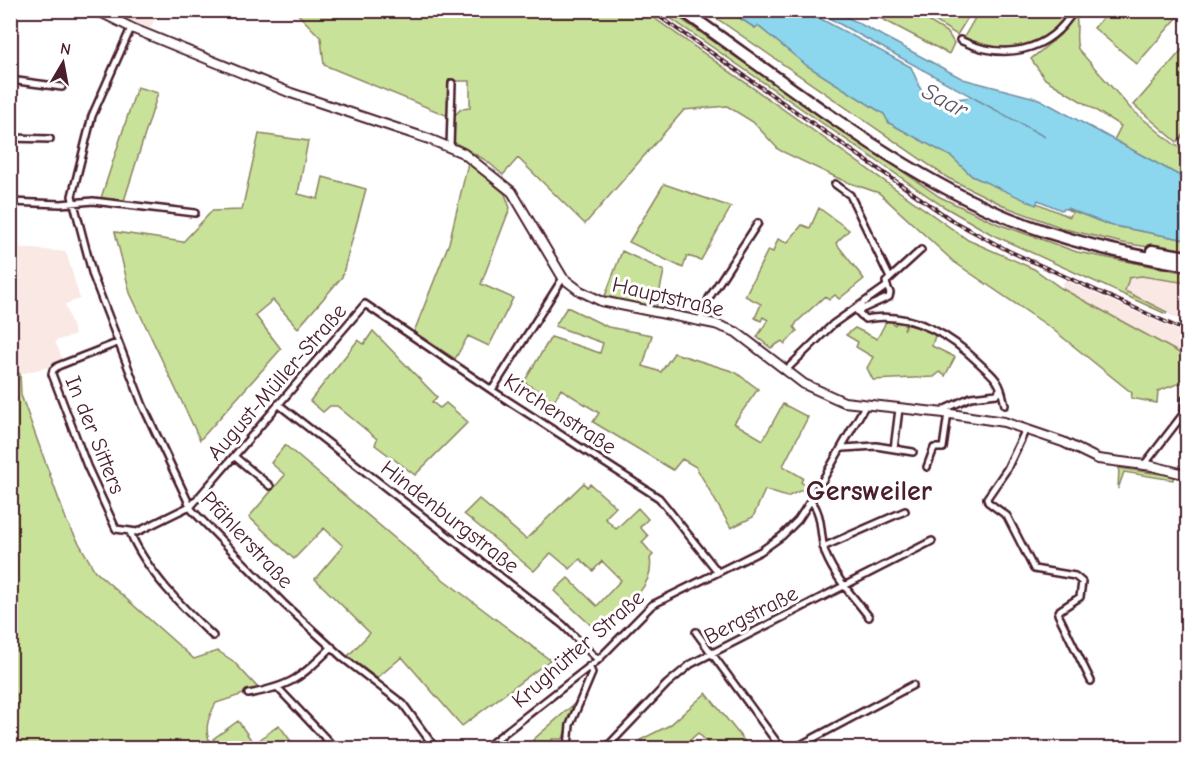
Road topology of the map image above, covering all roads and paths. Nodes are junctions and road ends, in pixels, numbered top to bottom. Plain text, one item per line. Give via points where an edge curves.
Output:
1 (96, 10) edge
2 (682, 10) edge
3 (694, 10) edge
4 (1074, 10) edge
5 (131, 28) junction
6 (960, 40) dead end
7 (10, 80) edge
8 (452, 83) dead end
9 (62, 87) dead end
10 (10, 138) edge
11 (50, 139) dead end
12 (450, 147) junction
13 (836, 184) dead end
14 (10, 201) edge
15 (72, 202) junction
16 (195, 213) dead end
17 (758, 223) dead end
18 (921, 250) dead end
19 (1188, 257) edge
20 (1188, 265) edge
21 (563, 278) junction
22 (890, 278) junction
23 (886, 286) junction
24 (365, 304) joint
25 (856, 311) junction
26 (700, 321) junction
27 (117, 343) junction
28 (786, 370) junction
29 (1000, 389) junction
30 (492, 390) junction
31 (1185, 399) dead end
32 (278, 404) junction
33 (1005, 405) dead end
34 (865, 406) junction
35 (899, 409) junction
36 (946, 413) junction
37 (1026, 429) junction
38 (843, 448) junction
39 (894, 449) junction
40 (914, 452) dead end
41 (235, 457) junction
42 (1144, 465) junction
43 (927, 467) dead end
44 (1188, 475) edge
45 (270, 486) dead end
46 (811, 501) junction
47 (190, 507) junction
48 (905, 512) dead end
49 (130, 532) junction
50 (932, 541) dead end
51 (824, 547) junction
52 (718, 572) junction
53 (843, 586) junction
54 (869, 616) dead end
55 (696, 632) dead end
56 (213, 636) dead end
57 (332, 647) junction
58 (710, 653) junction
59 (597, 660) junction
60 (589, 666) junction
61 (1091, 681) dead end
62 (913, 686) dead end
63 (278, 688) junction
64 (248, 694) dead end
65 (324, 748) edge
66 (435, 748) edge
67 (485, 748) edge
68 (567, 748) edge
69 (606, 748) edge
70 (781, 748) edge
71 (795, 748) edge

1 - 5 main road, Hauptstraße
2 - 20 highway via 901,162 968,200 1062,237
3 - 19 highway via 905,156 971,193 1081,235
4 - 6 street via 1057,33 1041,44 990,50
5 - 12 main road, Hauptstraße via 291,93
5 - 15 street via 92,116
7 - 9 street
8 - 12 street
10 - 11 street
12 - 21 main road, Hauptstraße via 483,167 512,192
13 - 22 street via 850,195
14 - 15 street
15 - 16 street
15 - 27 street, Pfählerstraße
17 - 26 street via 709,298
18 - 22 street
21 - 26 main road, Hauptstraße via 601,301
21 - 30 street
22 - 23 street
23 - 25 street
23 - 25 street via 889,297
24 - 30 street, Kirchenstraße
24 - 32 street, August-Müller-Straße
25 - 28 street via 833,324
25 - 29 street via 865,319 887,316 935,329 997,380
26 - 28 main road, Hauptstraße via 736,332
27 - 47 street, Pfählerstraße
27 - 49 street, In der Sitters via 58,366 52,374 114,525
28 - 34 main road, Hauptstraße via 825,395
29 - 33 street
29 - 36 street via 997,394 967,399 945,409
30 - 52 street, Kirchenstraße via 659,498
31 - 42 street via 1184,413
32 - 41 street, August-Müller-Straße
32 - 59 street, Hindenburgstraße via 563,625
34 - 35 main road, Hauptstraße
34 - 38 street, Krughütter Straße
35 - 36 main road, Hauptstraße
35 - 39 street
36 - 37 main road, Hauptstraße
36 - 43 street via 943,448 934,448
37 - 42 main road, Hauptstraße via 1098,459
37 - 61 street via 1007,469 987,498 1007,516 1034,568 1075,576 1082,582 1080,597 1058,614
38 - 39 street
38 - 46 street, Krughütter Straße
39 - 40 street
41 - 45 street
41 - 47 street, August-Müller-Straße
42 - 44 main road, Hauptstraße
46 - 51 street via 817,509
46 - 52 street, Krughütter Straße via 782,536
47 - 49 street via 146,529
47 - 57 street, Pfählerstraße via 284,604
48 - 51 street
49 - 56 street, In der Sitters via 159,577
50 - 53 street, Bergstraße
51 - 53 street
52 - 59 street, Krughütter Straße via 652,605
53 - 54 street
53 - 58 street, Bergstraße
55 - 58 street
57 - 63 street via 302,676
57 - 66 street, Pfählerstraße via 403,704
58 - 69 street, Bergstraße via 680,671
58 - 70 street
59 - 60 street, Krughütter Straße
60 - 67 street, Krughütter Straße
60 - 68 street via 592,673 570,725
62 - 71 street
63 - 64 street
63 - 65 street via 330,743

